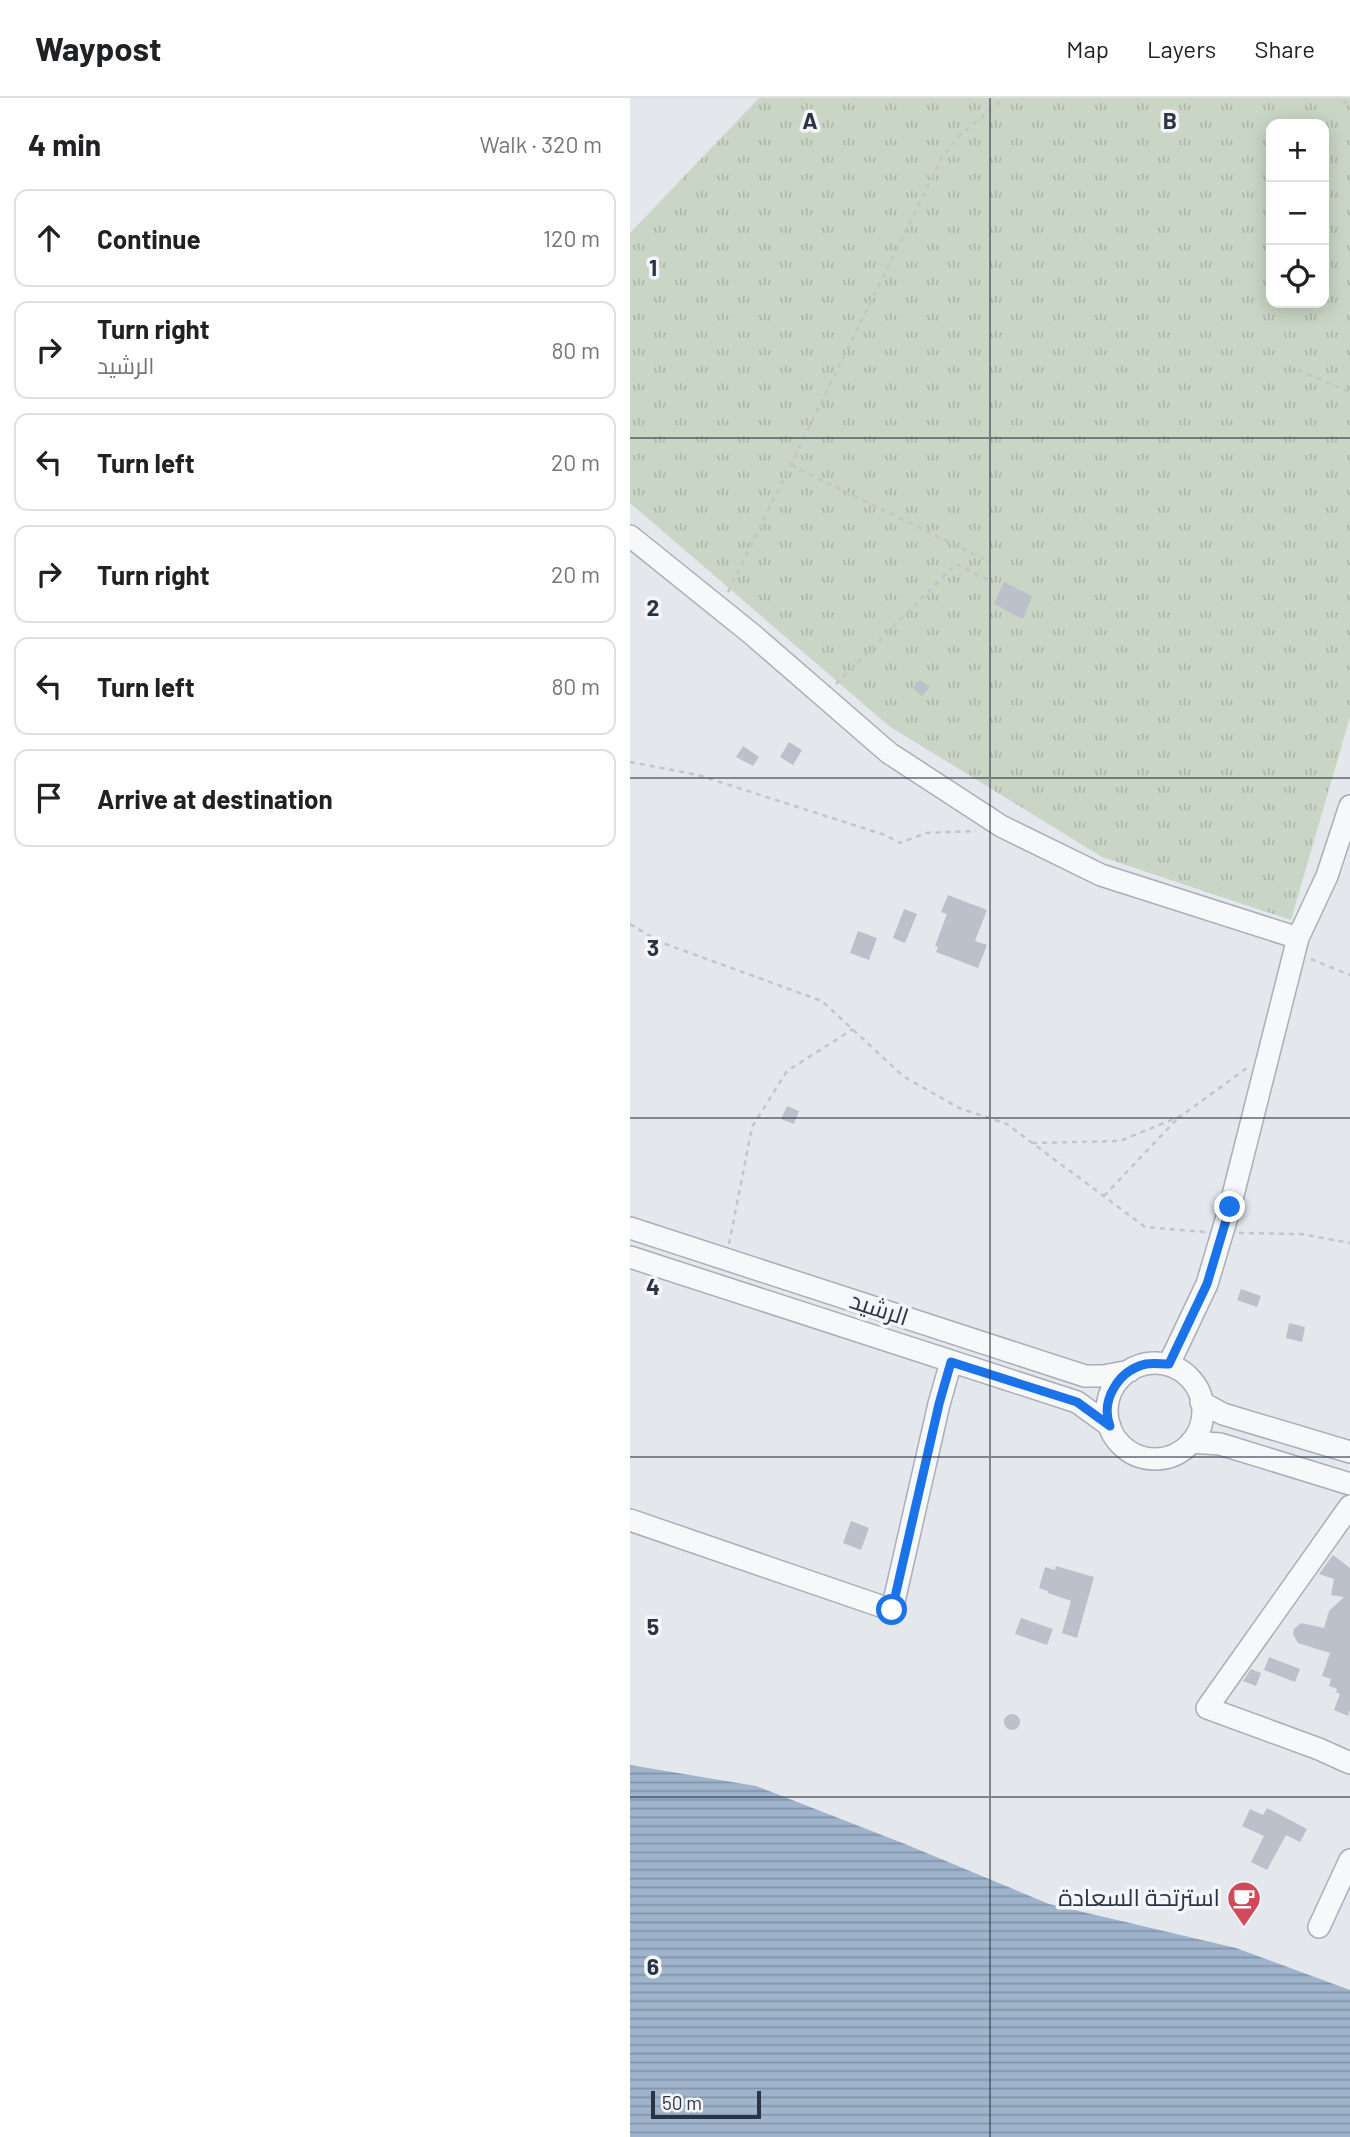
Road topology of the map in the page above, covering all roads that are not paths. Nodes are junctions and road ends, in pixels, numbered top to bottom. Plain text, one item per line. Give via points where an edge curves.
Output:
1 (630, 536) edge
2 (1350, 806) edge
3 (1297, 945) junction
4 (630, 1228) edge
5 (630, 1257) edge
6 (951, 1362) junction
7 (1169, 1364) junction
8 (1130, 1371) junction
9 (1201, 1402) junction
10 (1110, 1426) junction
11 (1191, 1442) junction
12 (1350, 1452) edge
13 (1350, 1484) edge
14 (1350, 1506) edge
15 (630, 1520) edge
16 (1350, 1763) edge
17 (1350, 1860) edge
18 (1319, 1927) dead end

1 - 3 street via 889,754 1001,827 1101,876
2 - 3 street
3 - 7 street via 1207,1284
4 - 8 street, الرشيد via 1085,1376
5 - 6 street, الرشيد
6 - 10 street, الرشيد via 1077,1402
6 - 15 street via 892,1610
7 - 8 street via 1147,1364
7 - 9 street via 1190,1378
8 - 10 street via 1112,1391 1107,1405
9 - 11 street via 1201,1424
9 - 12 street via 1223,1414
10 - 11 street via 1122,1447 1136,1456 1168,1458
11 - 13 street via 1220,1444
14 - 16 street via 1207,1708
17 - 18 street

